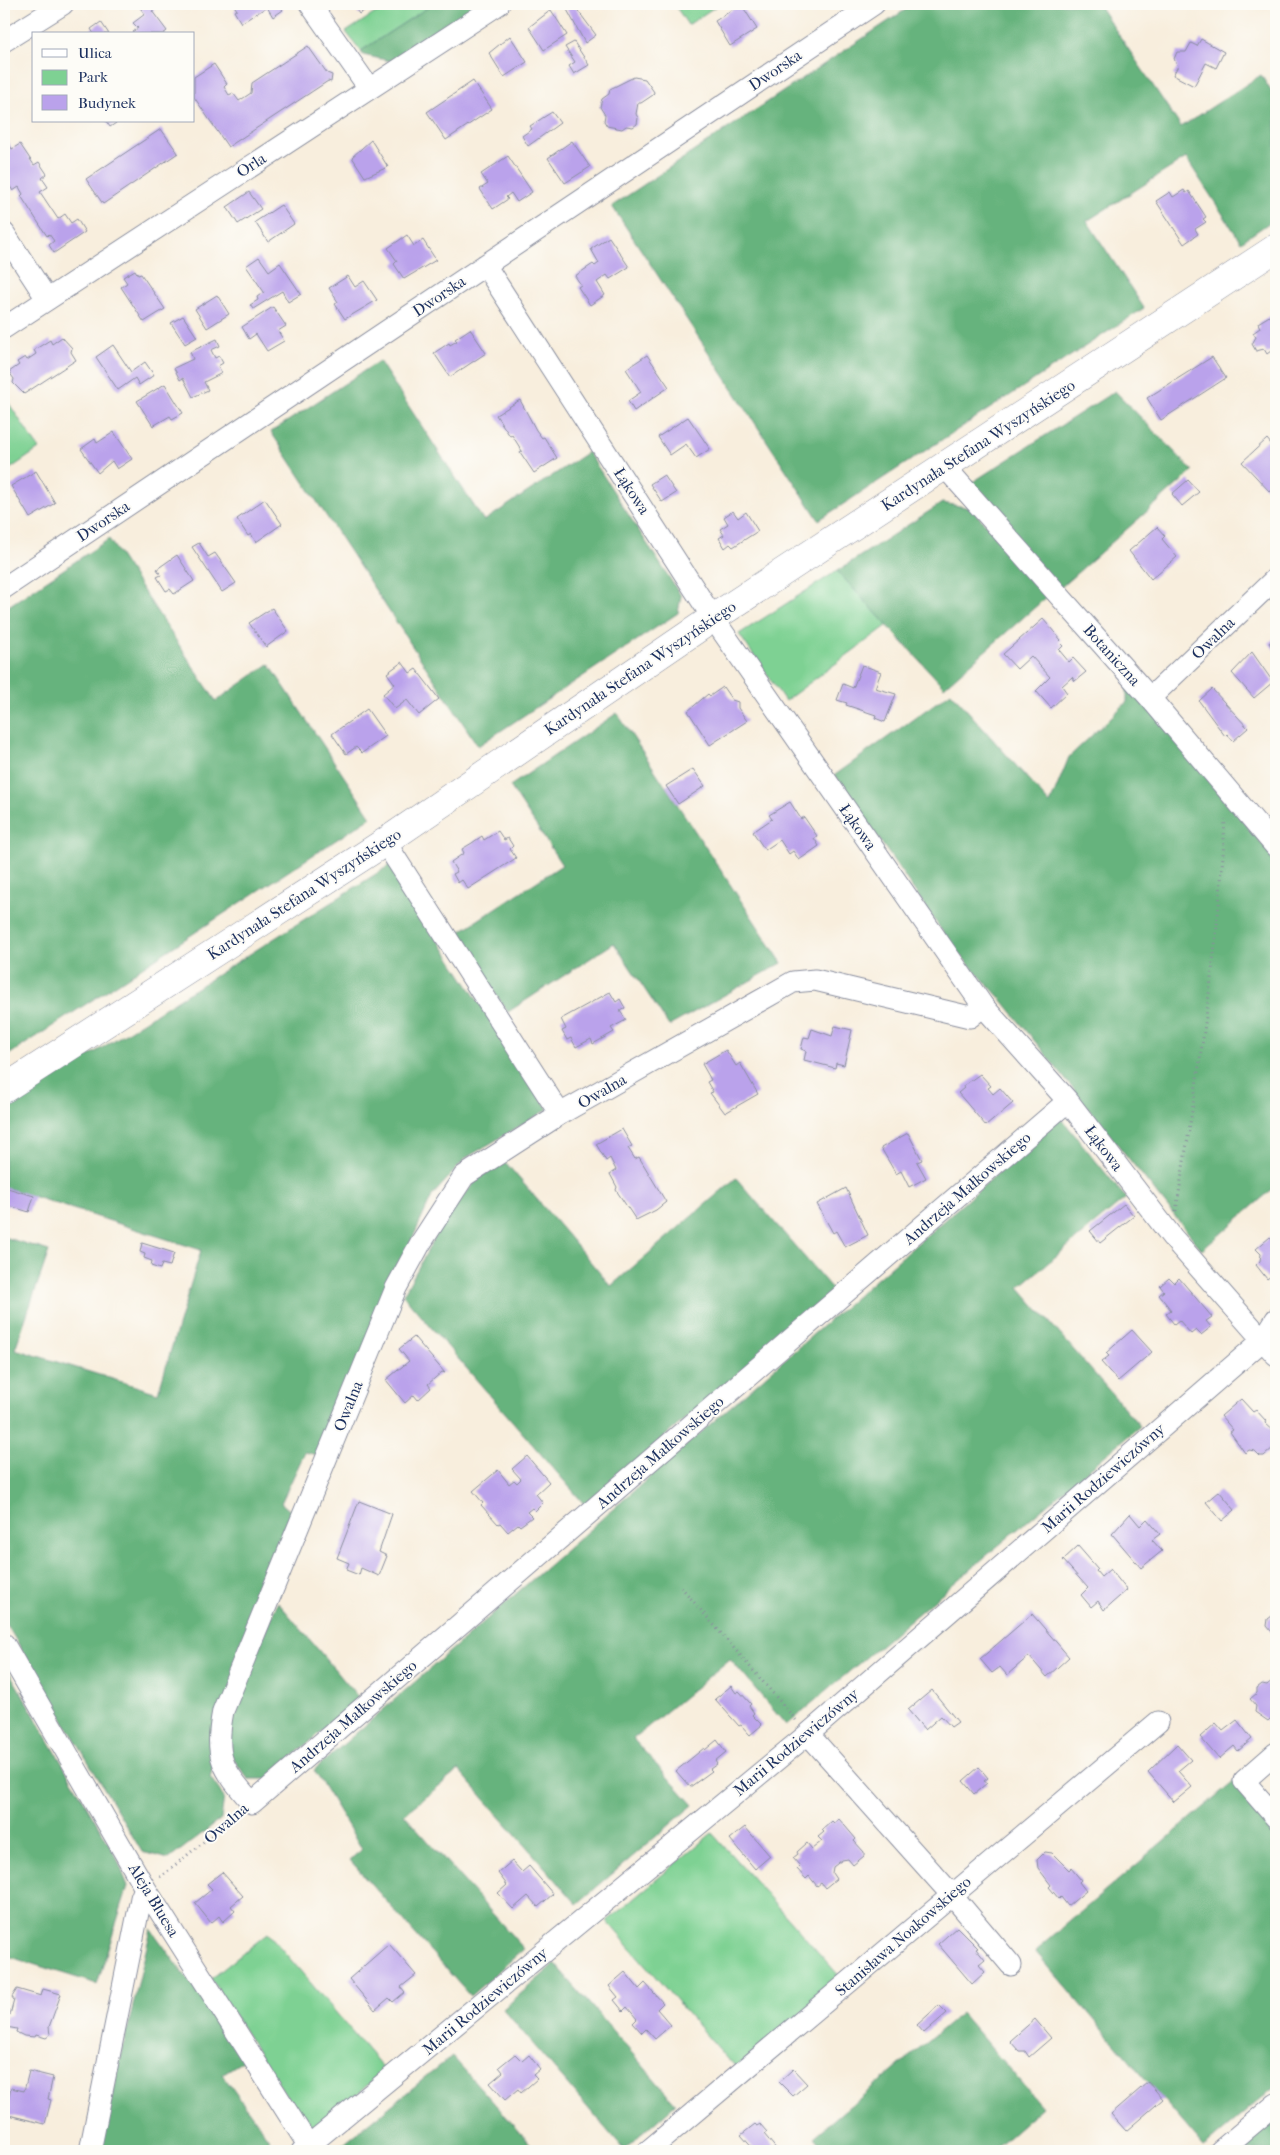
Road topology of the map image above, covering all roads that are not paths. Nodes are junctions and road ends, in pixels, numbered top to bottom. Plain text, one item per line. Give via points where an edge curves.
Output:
1 (63, 4) edge
2 (310, 4) edge
3 (499, 4) edge
4 (874, 4) edge
5 (4, 41) edge
6 (368, 88) junction
7 (4, 233) edge
8 (1276, 248) edge
9 (485, 266) junction
10 (47, 299) junction
11 (4, 328) edge
12 (945, 467) junction
13 (1276, 578) edge
14 (4, 588) edge
15 (713, 618) junction
16 (1150, 698) junction
17 (385, 842) junction
18 (1276, 847) edge
19 (983, 1006) junction
20 (4, 1089) edge
21 (1068, 1101) junction
22 (560, 1114) junction
23 (1276, 1319) edge
24 (1270, 1347) edge
25 (4, 1644) edge
26 (1158, 1722) dead end
27 (808, 1734) junction
28 (1276, 1754) edge
29 (252, 1803) joint
30 (1276, 1818) edge
31 (145, 1888) junction
32 (951, 1894) junction
33 (1011, 1965) dead end
34 (1276, 2104) edge
35 (307, 2150) edge
36 (90, 2151) edge
37 (648, 2151) edge
38 (1220, 2151) edge

1 - 5 street
2 - 6 street
3 - 6 street, Orla
4 - 9 street, Dworska
6 - 10 street, Orla
7 - 10 street
8 - 12 main road, Kardynała Stefana Wyszyńskiego
9 - 14 street, Dworska
9 - 15 street, Łąkowa
10 - 11 street, Orla
12 - 15 main road, Kardynała Stefana Wyszyńskiego
12 - 16 street, Botaniczna
13 - 16 street, Owalna
15 - 17 main road, Kardynała Stefana Wyszyńskiego
15 - 19 street, Łąkowa
16 - 18 street, Botaniczna
17 - 20 main road, Kardynała Stefana Wyszyńskiego
17 - 22 street
19 - 21 street, Łąkowa
19 - 22 street, Owalna via 970,1017 815,980 793,982
21 - 24 street, Łąkowa via 1172,1237
21 - 29 street, Andrzeja Małkowskiego
22 - 29 street, Owalna via 464,1176 396,1288 223,1711 218,1739 223,1763
23 - 24 street, Marii Rodziewiczówny
24 - 27 street, Marii Rodziewiczówny
25 - 31 street, Aleja Bluesa
26 - 32 street, Stanisława Noakowskiego
27 - 32 street
27 - 35 street, Marii Rodziewiczówny
28 - 30 street via 1244,1781
31 - 35 street, Aleja Bluesa
31 - 36 street
32 - 33 street
32 - 37 street, Stanisława Noakowskiego
34 - 38 street

